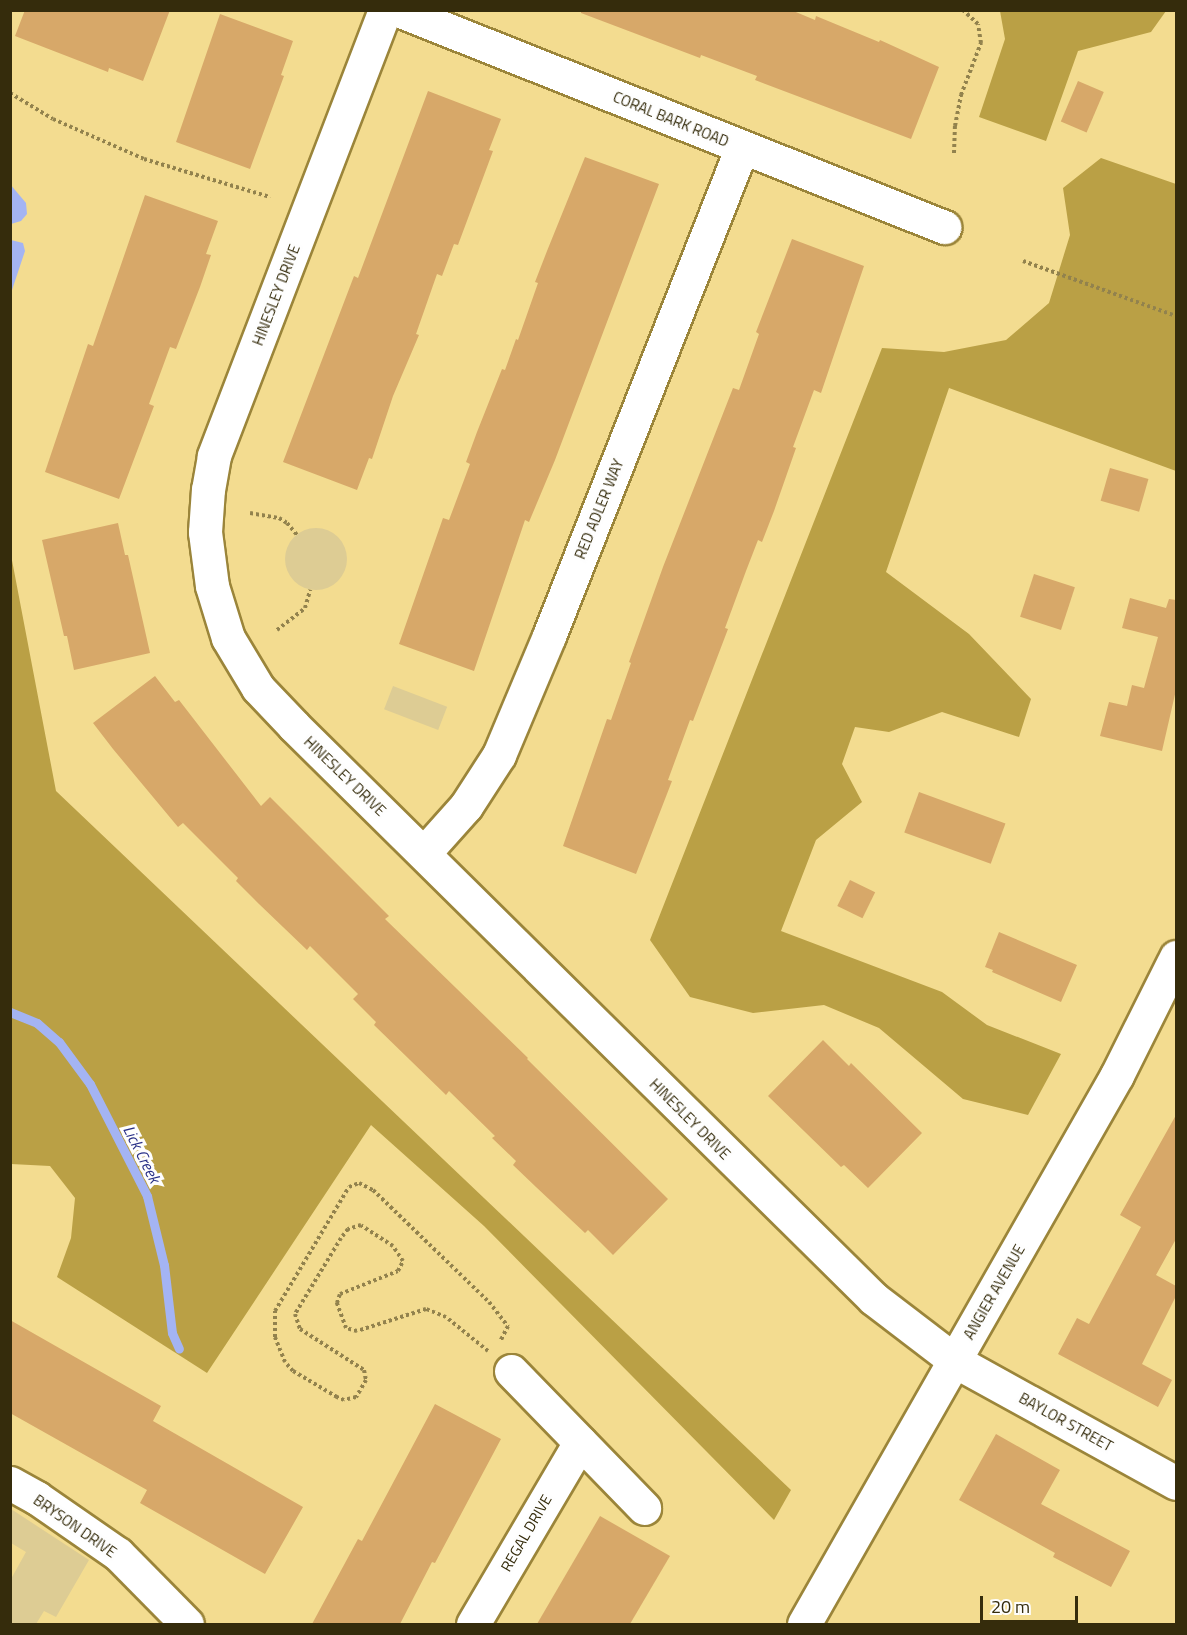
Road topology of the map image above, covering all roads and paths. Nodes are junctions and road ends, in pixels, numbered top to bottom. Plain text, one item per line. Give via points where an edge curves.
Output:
1 (385, 10) edge
2 (398, 10) edge
3 (963, 10) edge
4 (10, 93) edge
5 (742, 147) junction
6 (954, 153) dead end
7 (270, 197) dead end
8 (944, 227) dead end
9 (1023, 261) dead end
10 (1176, 316) edge
11 (250, 513) dead end
12 (297, 535) dead end
13 (310, 590) dead end
14 (277, 630) dead end
15 (424, 853) junction
16 (1176, 957) edge
17 (955, 1361) junction
18 (500, 1362) junction
19 (579, 1442) junction
20 (10, 1483) edge
21 (1176, 1483) edge
22 (644, 1508) dead end
23 (187, 1624) edge
24 (473, 1624) edge
25 (804, 1624) edge

1 - 15 street, HINESLEY DRIVE via 214,456 205,532 212,586 228,638 258,688
2 - 5 street, CORAL BARK ROAD
3 - 6 path via 978,24 981,43 961,95
4 - 7 path via 53,119 144,159
5 - 8 street, CORAL BARK ROAD
5 - 15 street, RED ADLER WAY via 499,755 466,806
9 - 10 path
11 - 12 path via 279,518
13 - 14 path via 305,608
15 - 17 street, HINESLEY DRIVE via 874,1299
16 - 17 street, ANGIER AVENUE via 1117,1075
17 - 21 street, BAYLOR STREET
17 - 25 street, ANGIER AVENUE
18 - 18 path via 446,1317 426,1309 357,1332 346,1328 337,1303 340,1294 398,1271 403,1261 393,1246 361,1225 348,1229 341,1238 295,1314 300,1329 364,1370 366,1380 356,1397 344,1400 293,1371 285,1362 274,1337 275,1311 349,1187 356,1182 363,1184 506,1321
18 - 19 street
19 - 22 street
19 - 24 street, REGAL DRIVE
20 - 23 street, BRYSON DRIVE via 118,1554

